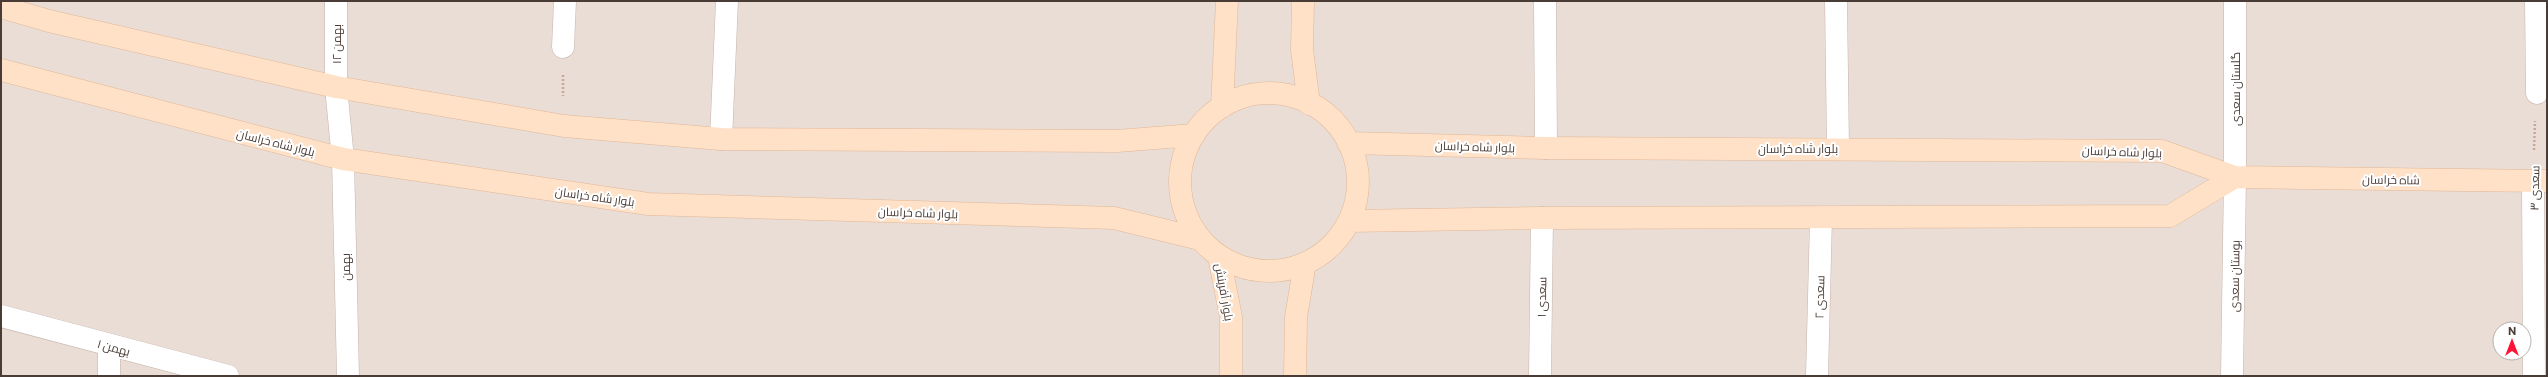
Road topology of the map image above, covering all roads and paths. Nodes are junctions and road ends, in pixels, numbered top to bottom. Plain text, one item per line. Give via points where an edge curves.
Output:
1 (336, 1) edge
2 (565, 1) edge
3 (727, 1) edge
4 (1227, 1) edge
5 (1303, 1) edge
6 (1545, 1) edge
7 (1836, 1) edge
8 (2235, 1) edge
9 (2536, 1) edge
10 (1, 7) edge
11 (563, 47) joint
12 (1, 70) edge
13 (336, 87) junction
14 (2537, 93) joint
15 (1309, 104) junction
16 (1222, 107) junction
17 (564, 126) junction
18 (1194, 135) junction
19 (721, 140) junction
20 (1348, 143) junction
21 (1546, 148) junction
22 (1838, 148) junction
23 (343, 159) junction
24 (2235, 177) junction
25 (2540, 181) edge
26 (1542, 218) junction
27 (1821, 218) junction
28 (1349, 221) junction
29 (1200, 239) junction
30 (1219, 257) junction
31 (1305, 263) junction
32 (1, 316) edge
33 (109, 346) junction
34 (109, 376) edge
35 (228, 376) edge
36 (348, 376) edge
37 (1231, 376) edge
38 (1295, 376) edge
39 (1540, 376) edge
40 (1817, 376) edge
41 (2232, 376) edge
42 (2534, 376) edge

1 - 13 street, ۱۲ بهمن
2 - 11 street
3 - 19 street
4 - 16 main road
5 - 15 main road via 1302,50
6 - 21 street
7 - 22 street
8 - 24 street, گلستان سعدی
9 - 14 street
10 - 13 main road
11 - 17 path
12 - 23 main road, بلوار شاه خراسان
13 - 17 main road
13 - 23 street, ۱۲ بهمن
14 - 25 path, سعدی ۳
15 - 16 main road via 1296,98 1270,93 1245,96
15 - 20 main road via 1337,126
16 - 18 main road via 1202,123
17 - 19 main road
18 - 19 main road via 1117,141
18 - 29 main road via 1188,144 1180,168 1180,193 1186,218
20 - 21 main road, بلوار شاه خراسان
20 - 28 main road via 1358,172 1357,197
21 - 22 main road, بلوار شاه خراسان
22 - 24 main road, بلوار شاه خراسان via 2162,150
23 - 29 main road, بلوار شاه خراسان via 648,204 1114,218
23 - 36 street, بهمن
24 - 25 main road, شاه خراسان
24 - 27 main road via 2170,216
24 - 41 street, بوستان سعدی
25 - 42 street, سعدی ۳
26 - 27 main road
26 - 28 main road
26 - 39 street, سعدی ۱
27 - 40 street, سعدی ۲
28 - 31 main road via 1335,242 1316,258
29 - 30 main road
30 - 31 main road via 1242,267 1267,271 1292,268
30 - 37 main road, بلوار آفرینش via 1232,317
31 - 38 main road via 1296,317
32 - 33 street, بهمن ۱
33 - 34 street
33 - 35 street, بهمن ۱

